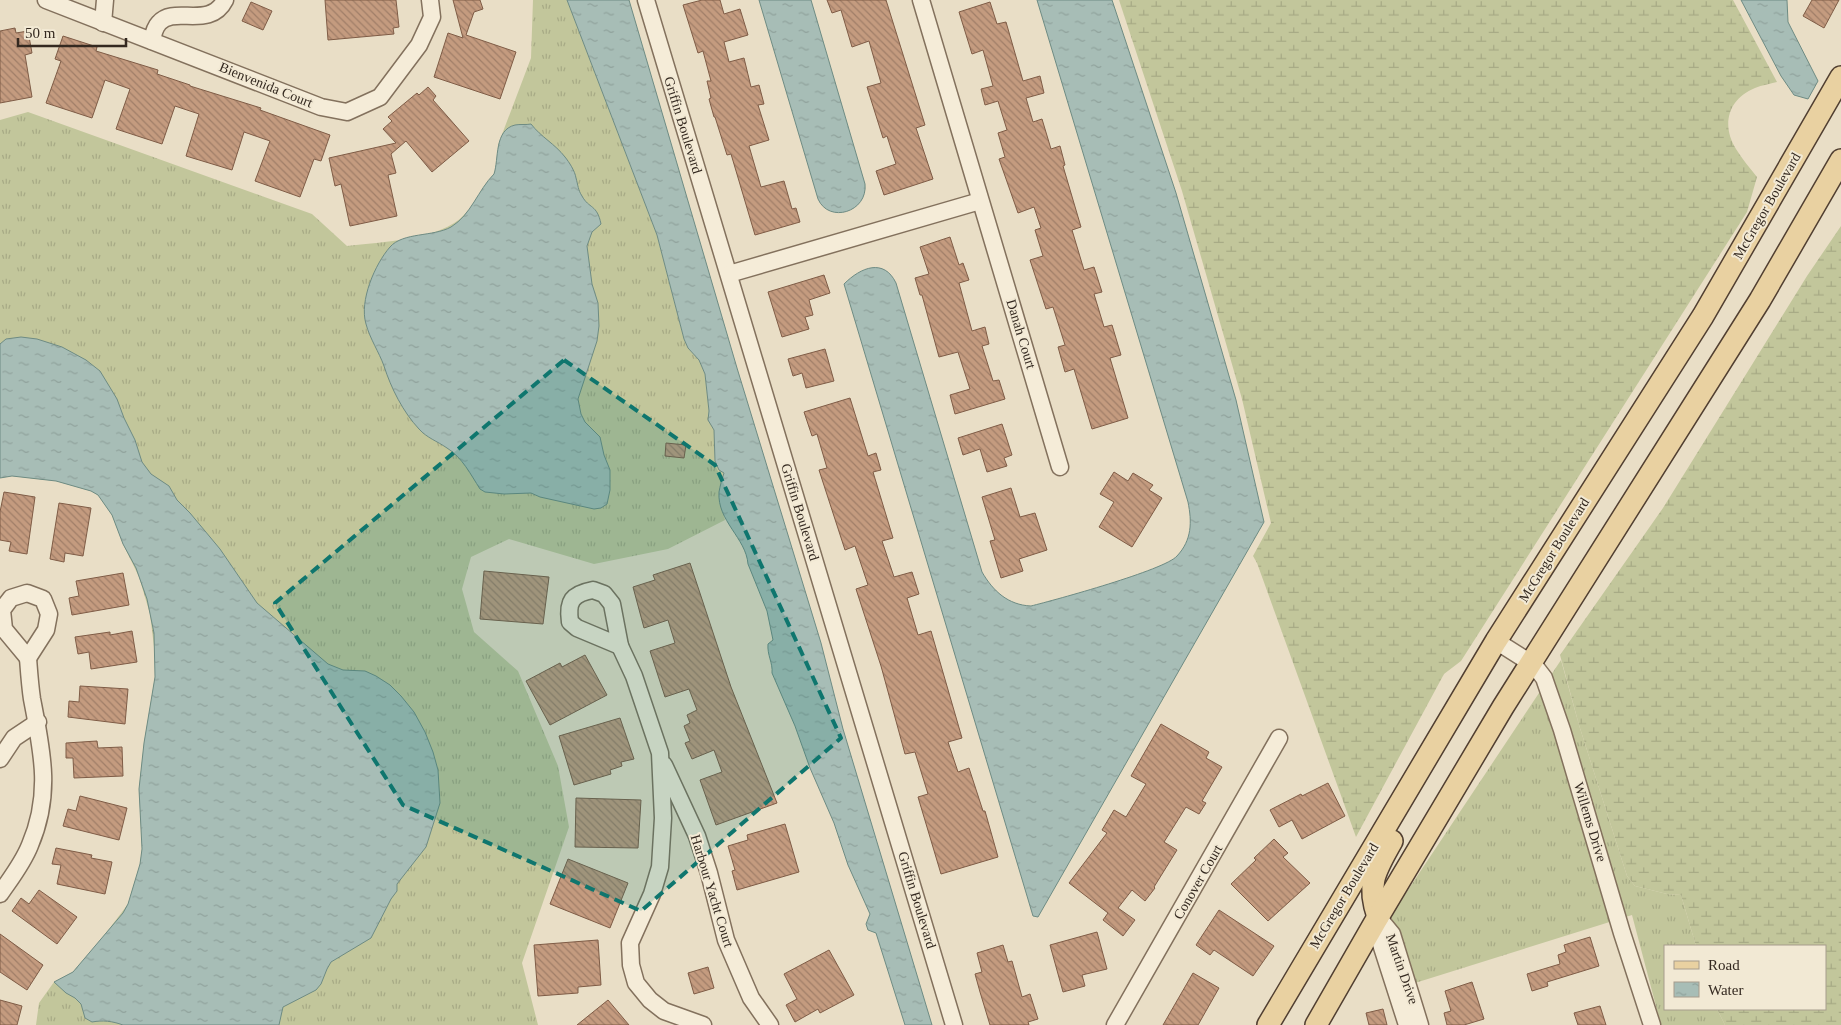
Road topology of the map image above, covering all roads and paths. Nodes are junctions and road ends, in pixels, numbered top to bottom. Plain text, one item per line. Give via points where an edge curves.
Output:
1 (46, 0) edge
2 (105, 0) edge
3 (225, 0) edge
4 (430, 0) edge
5 (646, 0) edge
6 (921, 0) edge
7 (103, 23) junction
8 (152, 41) junction
9 (1841, 77) edge
10 (1841, 160) edge
11 (980, 201) junction
12 (729, 274) junction
13 (1060, 467) dead end
14 (1496, 641) junction
15 (620, 646) dead end
16 (28, 658) dead end
17 (1532, 662) junction
18 (38, 722) junction
19 (1280, 738) dead end
20 (1438, 739) junction
21 (660, 753) junction
22 (0, 759) edge
23 (0, 894) edge
24 (1378, 917) junction
25 (702, 1025) edge
26 (770, 1025) edge
27 (954, 1025) edge
28 (1115, 1025) edge
29 (1268, 1025) edge
30 (1316, 1025) edge
31 (1407, 1025) edge
32 (1420, 1025) edge
33 (1652, 1025) edge

1 - 7 street, Bienvenida Court
2 - 7 street
3 - 8 street via 215,12 165,18 159,22
4 - 8 street, Bienvenida Court via 432,17 419,46 380,97 347,112 321,107
5 - 12 street, Griffin Boulevard
6 - 11 street, Danah Court
7 - 8 street, Bienvenida Court
9 - 14 main road, McGregor Boulevard via 1703,316
10 - 17 main road via 1760,300
11 - 12 street
11 - 13 street, Danah Court
12 - 27 street, Griffin Boulevard
14 - 17 street, Willems Drive
14 - 20 main road, McGregor Boulevard
15 - 21 street, Harbour Yacht Court via 634,676
16 - 18 street
17 - 24 main road
17 - 33 street, Willems Drive via 1544,678 1562,730
18 - 22 street via 14,738
18 - 23 street via 44,771 39,818 22,862
19 - 28 street, Conover Court
20 - 24 main road via 1434,763 1375,874 1372,901
20 - 29 main road, McGregor Boulevard
21 - 25 street, Harbour Yacht Court via 663,818 660,867 630,943 631,965 636,983 650,1000 664,1011
21 - 26 street, Harbour Yacht Court via 697,836 726,940 751,998
24 - 30 main road
24 - 31 street via 1381,944
24 - 32 street, Martin Drive via 1392,934

